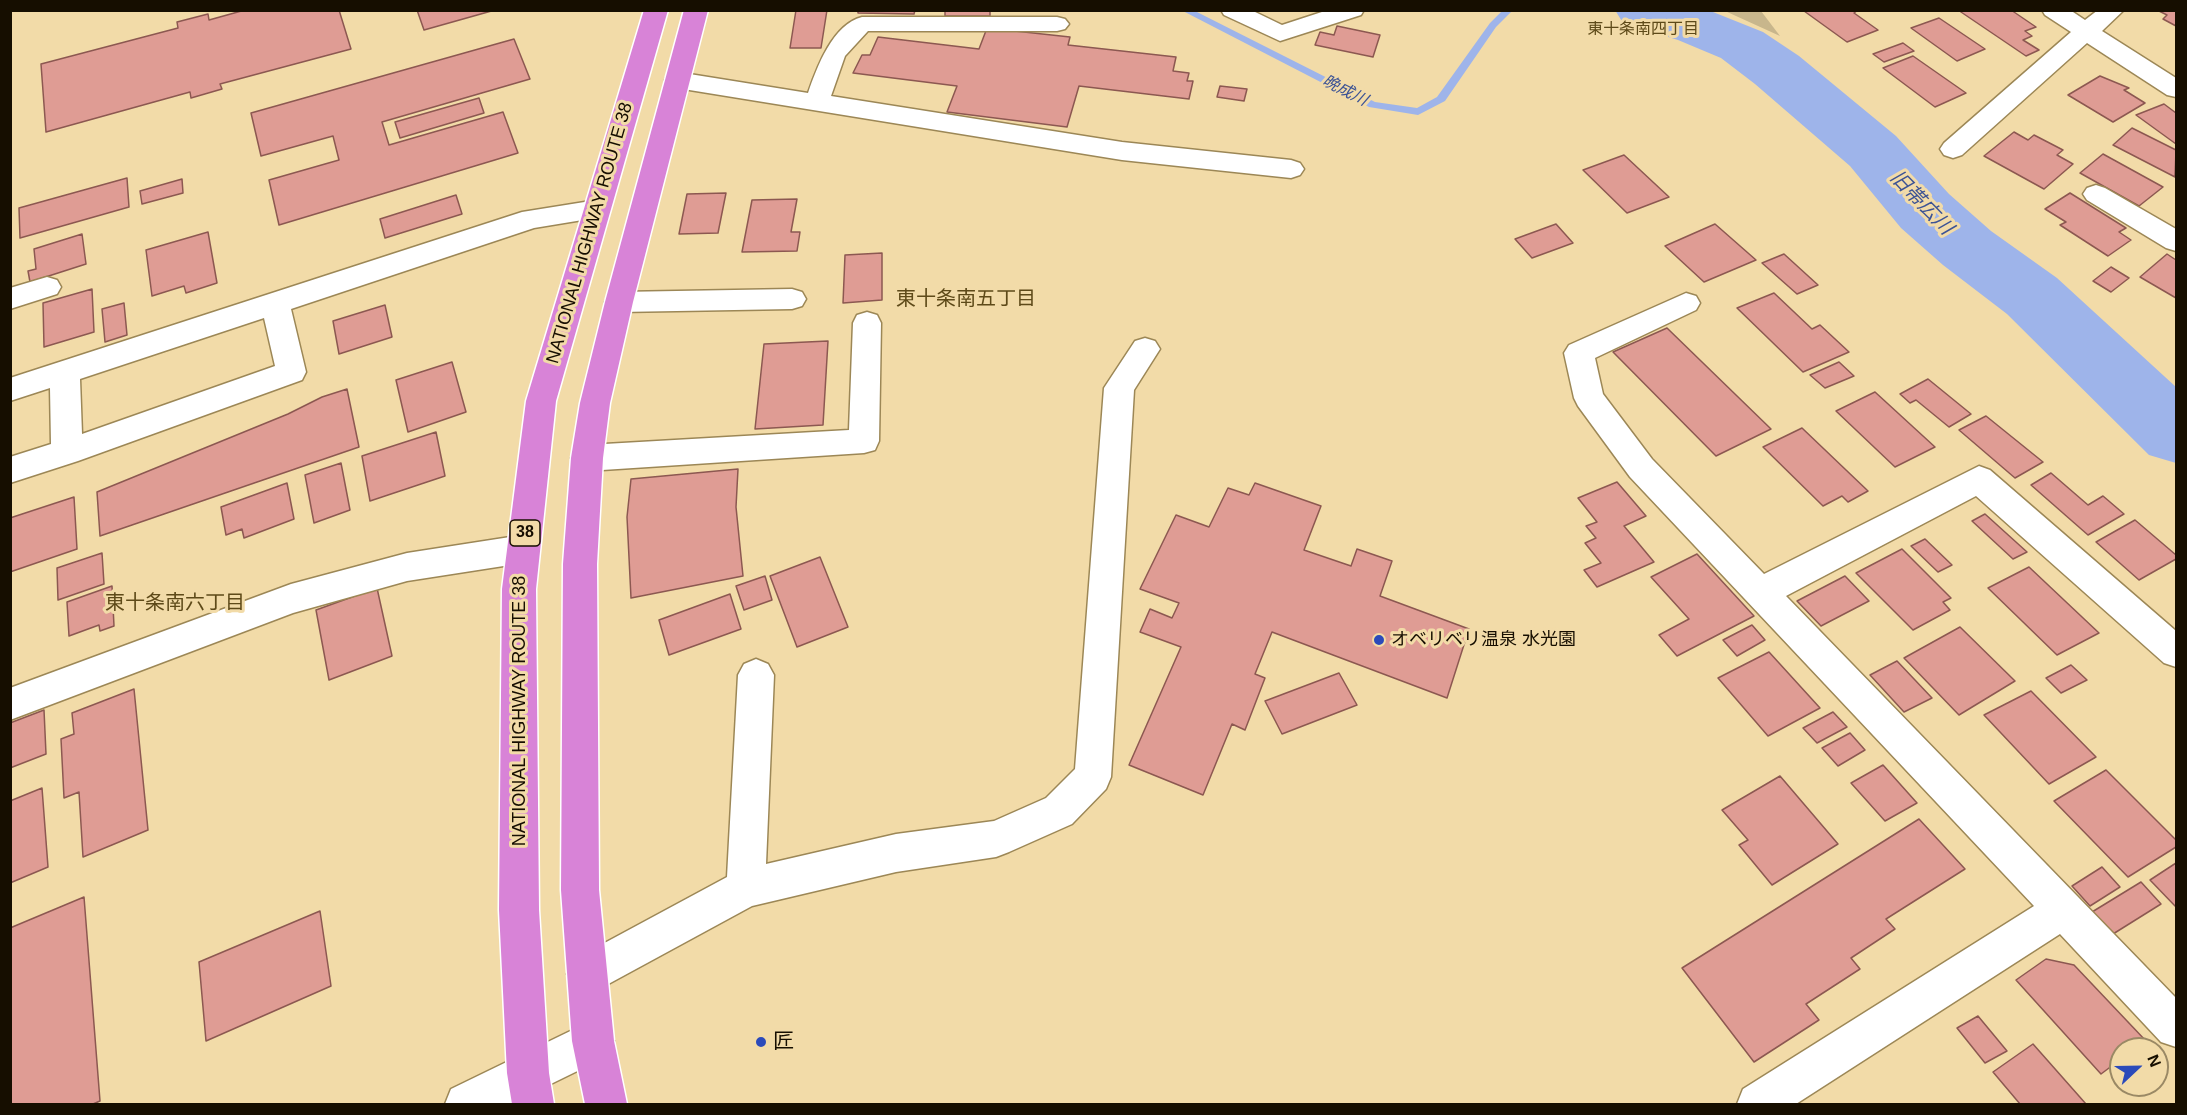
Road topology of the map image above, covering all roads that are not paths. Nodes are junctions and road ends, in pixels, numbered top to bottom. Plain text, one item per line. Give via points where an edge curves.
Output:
1 (656, 10) edge
2 (696, 10) edge
3 (1232, 10) edge
4 (1353, 10) edge
5 (2053, 10) edge
6 (2113, 10) edge
7 (1057, 24) dead end
8 (2086, 31) junction
9 (677, 80) junction
10 (2176, 88) edge
11 (817, 101) junction
12 (1953, 149) dead end
13 (1291, 169) dead end
14 (2096, 194) dead end
15 (597, 209) junction
16 (2176, 241) edge
17 (47, 287) dead end
18 (10, 299) edge
19 (792, 299) dead end
20 (619, 302) junction
21 (275, 303) junction
22 (1686, 303) dead end
23 (867, 323) dead end
24 (1145, 349) dead end
25 (65, 372) junction
26 (10, 390) edge
27 (67, 453) junction
28 (587, 458) junction
29 (10, 470) edge
30 (523, 549) junction
31 (1762, 592) junction
32 (2176, 652) edge
33 (756, 675) dead end
34 (10, 704) edge
35 (746, 888) junction
36 (2064, 909) junction
37 (588, 974) junction
38 (2176, 1027) edge
39 (593, 1041) junction
40 (531, 1089) edge
41 (466, 1104) edge
42 (606, 1104) edge
43 (1758, 1104) edge

1 - 15 highway, NATIONAL HIGHWAY ROUTE 38 / 38
2 - 9 highway
3 - 4 street via 1280,34
5 - 8 street
6 - 8 street
7 - 11 street via 862,24 834,54
8 - 10 street
8 - 12 street
9 - 11 street
9 - 20 highway
11 - 13 street via 1122,151
14 - 16 street
15 - 21 street via 532,219
15 - 30 highway, NATIONAL HIGHWAY ROUTE 38 / 38 via 541,402
17 - 18 street
19 - 20 street
20 - 28 highway via 595,403
21 - 25 street
21 - 27 street via 291,372
22 - 31 street via 1579,352 1588,398 1641,468
23 - 28 street via 864,441
24 - 35 street via 1119,388 1093,777 1059,811 996,839 896,853
25 - 26 street
25 - 27 street
27 - 29 street
28 - 37 highway via 580,564 580,890
30 - 34 street via 407,567 291,599
30 - 40 highway, NATIONAL HIGHWAY ROUTE 38 / 38 via 519,589 519,910
31 - 32 street via 1979,479
31 - 36 street
33 - 35 street
35 - 37 street
36 - 38 street
36 - 43 street
37 - 39 highway
39 - 40 street
39 - 42 highway
40 - 41 street

